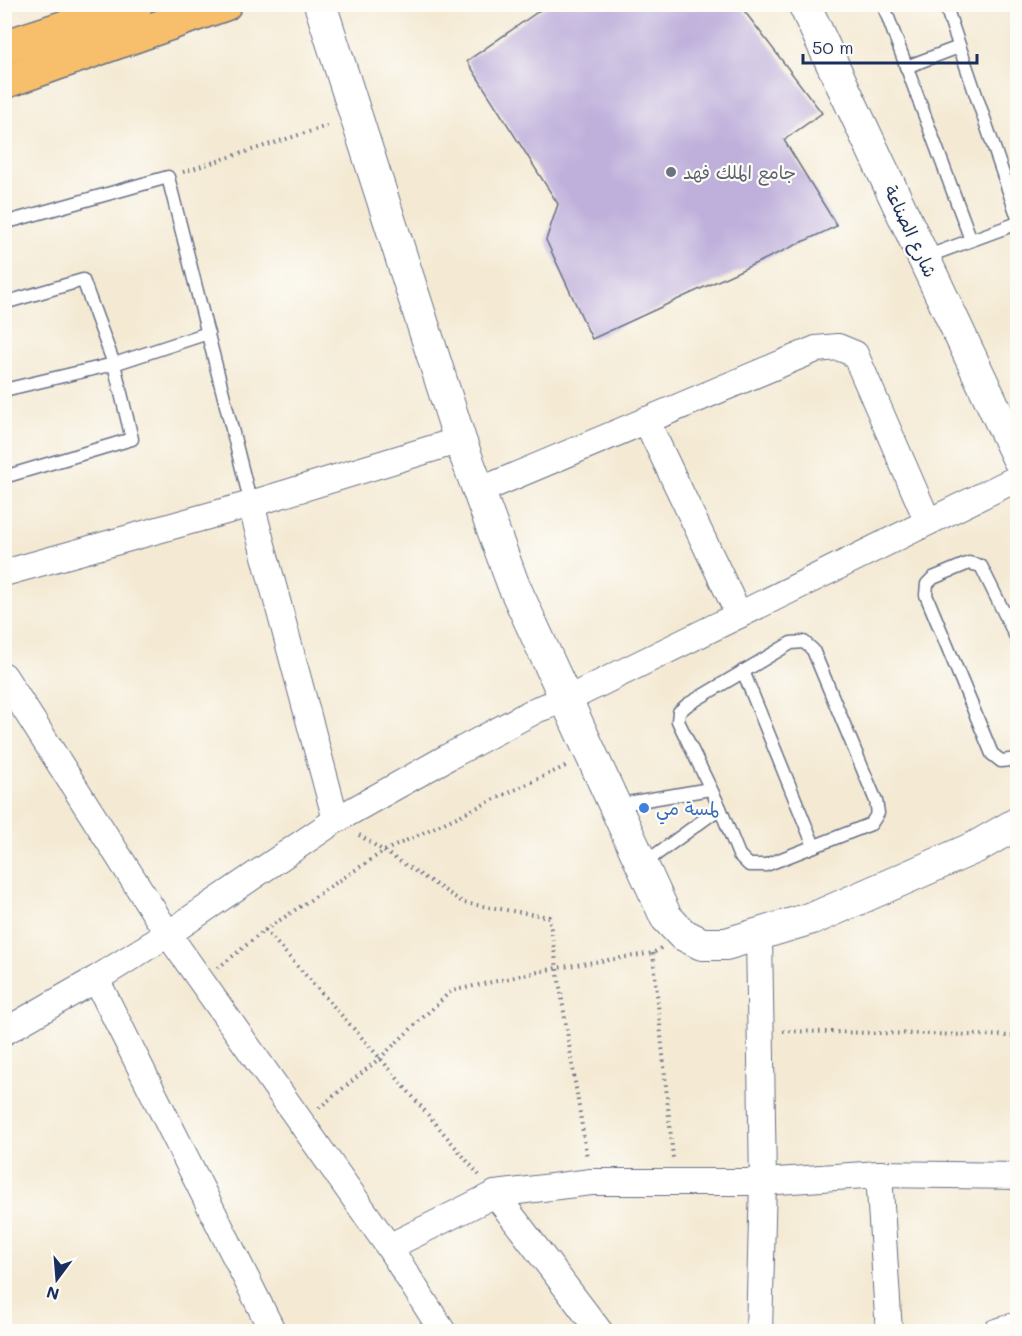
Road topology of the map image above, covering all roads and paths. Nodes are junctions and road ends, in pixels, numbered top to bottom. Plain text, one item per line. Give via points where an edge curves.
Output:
1 (136, 4) edge
2 (225, 4) edge
3 (320, 4) edge
4 (804, 4) edge
5 (883, 4) edge
6 (945, 4) edge
7 (4, 47) edge
8 (959, 47) junction
9 (906, 67) junction
10 (4, 82) edge
11 (356, 117) junction
12 (168, 177) junction
13 (1017, 218) edge
14 (4, 223) edge
15 (1017, 223) edge
16 (971, 240) junction
17 (923, 258) junction
18 (4, 303) edge
19 (208, 333) junction
20 (114, 364) junction
21 (4, 390) edge
22 (646, 420) junction
23 (460, 440) junction
24 (1017, 458) edge
25 (4, 477) edge
26 (1017, 478) edge
27 (479, 491) junction
28 (251, 504) junction
29 (928, 522) junction
30 (4, 573) edge
31 (740, 615) junction
32 (1017, 641) edge
33 (743, 671) junction
34 (4, 676) edge
35 (568, 699) junction
36 (591, 755) junction
37 (1017, 759) edge
38 (710, 789) junction
39 (614, 805) junction
40 (720, 808) junction
41 (336, 820) junction
42 (1017, 823) edge
43 (814, 846) junction
44 (384, 851) junction
45 (642, 865) junction
46 (265, 930) junction
47 (168, 934) junction
48 (682, 934) junction
49 (759, 935) junction
50 (652, 953) junction
51 (556, 968) junction
52 (96, 979) junction
53 (202, 981) junction
54 (761, 1030) junction
55 (4, 1032) edge
56 (1017, 1036) edge
57 (380, 1058) junction
58 (301, 1123) junction
59 (879, 1174) junction
60 (1017, 1176) edge
61 (676, 1181) junction
62 (591, 1182) junction
63 (763, 1182) junction
64 (495, 1194) junction
65 (389, 1247) junction
66 (1017, 1325) edge
67 (273, 1332) edge
68 (443, 1332) edge
69 (600, 1332) edge
70 (759, 1332) edge
71 (889, 1332) edge
72 (996, 1332) edge

1 - 7 main road
2 - 10 main road
3 - 11 street
4 - 17 street, شارع الصناعة
5 - 9 lane
6 - 8 lane
8 - 9 lane
8 - 13 lane
9 - 16 lane
11 - 12 path
11 - 23 street
12 - 14 lane
12 - 19 lane
15 - 16 lane
16 - 17 lane
17 - 24 street, شارع الصناعة
18 - 20 lane via 83,280
19 - 20 lane
19 - 28 lane
20 - 21 lane
20 - 25 lane via 132,439
22 - 27 street
22 - 29 street via 816,349 838,347 855,354
22 - 31 street
23 - 27 street
23 - 28 street
26 - 29 street
27 - 35 street via 513,584
28 - 30 street
28 - 41 street
29 - 31 street
31 - 35 street
32 - 37 lane via 981,566 969,563 927,584 926,595 992,754 1001,761
33 - 38 lane via 679,712 678,721
33 - 43 lane
33 - 43 lane via 791,643 804,642 813,650 876,801 878,813 871,824
34 - 47 street
35 - 36 street
35 - 41 street via 538,709
36 - 39 street
36 - 44 path
38 - 39 lane
38 - 40 lane
39 - 45 street
40 - 43 lane via 739,855 749,865 765,865
40 - 45 lane
41 - 47 street
42 - 49 street via 976,847 819,916
44 - 46 path
44 - 51 path via 464,903 549,917
45 - 48 street via 666,917
46 - 53 path
46 - 57 path
47 - 52 street
47 - 53 street
48 - 49 street via 702,944 726,944
48 - 50 path
49 - 54 street
50 - 51 path
50 - 61 path
51 - 57 path via 451,991
51 - 62 path
52 - 55 street
52 - 67 street
53 - 58 street
54 - 56 path
54 - 63 street
57 - 58 path
57 - 64 path
58 - 65 street
59 - 60 street
59 - 63 street
59 - 71 street
61 - 62 street
61 - 63 street
62 - 64 street
63 - 70 street
64 - 65 street
64 - 69 street
65 - 68 street
66 - 72 street

